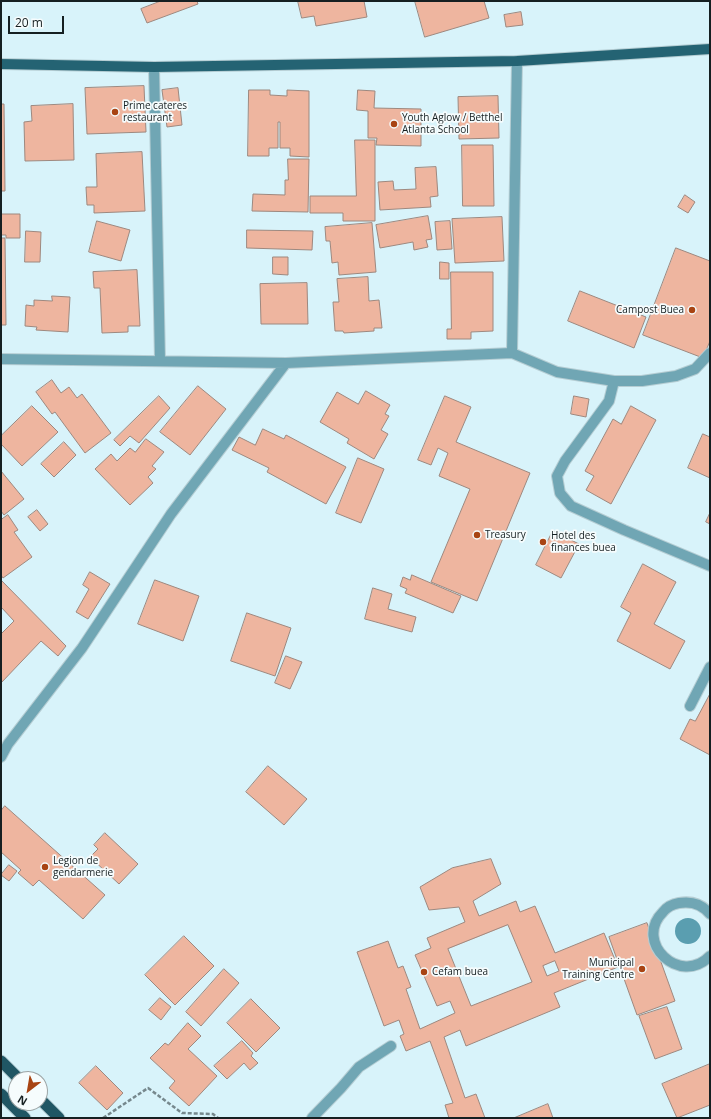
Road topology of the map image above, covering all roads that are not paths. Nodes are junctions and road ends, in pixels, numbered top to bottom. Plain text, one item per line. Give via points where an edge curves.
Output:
1 (710, 49) edge
2 (517, 61) junction
3 (1, 64) edge
4 (154, 67) junction
5 (512, 354) junction
6 (710, 354) edge
7 (1, 359) edge
8 (160, 361) junction
9 (286, 363) junction
10 (614, 381) junction
11 (710, 566) edge
12 (710, 667) edge
13 (690, 706) dead end
14 (4, 740) edge
15 (1, 757) edge
16 (710, 914) edge
17 (710, 956) edge
18 (391, 1046) dead end
19 (1, 1061) edge
20 (11, 1071) edge
21 (1, 1094) edge
22 (48, 1107) edge
23 (26, 1118) edge
24 (59, 1118) edge
25 (312, 1118) edge

1 - 2 main road
2 - 4 main road
2 - 5 street
3 - 4 main road
4 - 8 street
5 - 9 street
5 - 10 street via 557,372
6 - 10 street via 695,369 676,376 642,381
7 - 8 street
8 - 9 street
9 - 14 street via 171,514 82,648
10 - 11 street via 609,401 557,476 560,493 571,506
12 - 13 street
14 - 15 street
16 - 17 street via 698,904 676,903 659,916 654,936 656,947 662,956 680,966 701,963
18 - 25 street via 359,1067
19 - 20 highway
21 - 23 highway
22 - 24 highway

